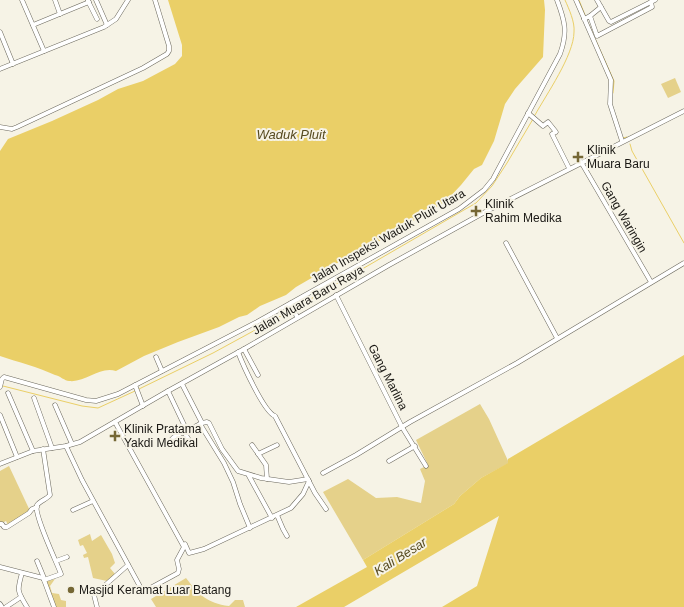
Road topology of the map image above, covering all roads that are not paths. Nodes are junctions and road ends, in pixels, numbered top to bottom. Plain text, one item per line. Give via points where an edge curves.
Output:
1 (22, 0) edge
2 (55, 0) edge
3 (96, 0) edge
4 (128, 0) edge
5 (155, 0) edge
6 (557, 0) edge
7 (576, 0) edge
8 (597, 0) edge
9 (88, 1) edge
10 (653, 1) edge
11 (601, 7) junction
12 (60, 14) junction
13 (586, 17) junction
14 (97, 19) dead end
15 (32, 25) junction
16 (105, 26) junction
17 (0, 32) edge
18 (44, 51) junction
19 (13, 64) junction
20 (0, 69) edge
21 (684, 111) edge
22 (528, 113) junction
23 (0, 127) edge
24 (622, 141) junction
25 (582, 162) junction
26 (569, 168) junction
27 (506, 243) dead end
28 (684, 263) edge
29 (651, 282) junction
30 (336, 295) junction
31 (291, 303) junction
32 (297, 317) junction
33 (557, 338) junction
34 (244, 349) junction
35 (238, 352) junction
36 (156, 357) dead end
37 (162, 370) junction
38 (258, 375) dead end
39 (1, 377) edge
40 (135, 384) junction
41 (182, 384) junction
42 (0, 385) edge
43 (168, 391) junction
44 (8, 393) dead end
45 (34, 398) dead end
46 (55, 405) dead end
47 (143, 406) junction
48 (0, 415) edge
49 (115, 422) junction
50 (201, 424) junction
51 (402, 428) junction
52 (186, 432) junction
53 (172, 440) dead end
54 (191, 443) dead end
55 (72, 444) junction
56 (252, 445) dead end
57 (277, 445) dead end
58 (66, 446) junction
59 (414, 446) junction
60 (52, 448) junction
61 (43, 449) junction
62 (33, 451) junction
63 (258, 454) junction
64 (17, 457) junction
65 (389, 461) dead end
66 (1, 462) edge
67 (426, 466) dead end
68 (324, 473) dead end
69 (249, 476) junction
70 (268, 479) junction
71 (309, 480) junction
72 (93, 501) junction
73 (37, 507) junction
74 (326, 509) dead end
75 (73, 510) dead end
76 (277, 516) junction
77 (272, 518) junction
78 (0, 524) edge
79 (250, 528) junction
80 (287, 536) dead end
81 (181, 542) junction
82 (67, 557) dead end
83 (37, 561) dead end
84 (56, 561) junction
85 (128, 565) junction
86 (0, 567) edge
87 (22, 573) junction
88 (44, 579) junction
89 (21, 597) junction
90 (0, 604) edge
91 (2, 607) edge
92 (6, 607) edge
93 (27, 607) edge
94 (54, 607) edge
95 (97, 607) edge

1 - 15 street
2 - 12 street
3 - 16 street
4 - 16 street via 118,16
5 - 23 street via 169,46 167,54 143,68 17,127
6 - 22 street, Jalan Inspeksi Waduk Pluit Utara via 565,24 563,46
7 - 13 street
8 - 11 street
9 - 12 street
9 - 14 street
10 - 11 street via 611,22
10 - 13 street via 652,7 597,36
11 - 13 street
12 - 15 street
13 - 24 street via 611,80 610,104
15 - 18 street
16 - 18 street
17 - 19 street
18 - 19 street
19 - 20 street
21 - 24 street, Jalan Muara Baru Raya
22 - 26 street via 543,126 548,122 556,132 552,134
22 - 31 street, Jalan Inspeksi Waduk Pluit Utara via 493,179 472,200
24 - 25 street, Jalan Muara Baru Raya
25 - 26 street, Jalan Muara Baru Raya
25 - 29 street, Gang Waringin
26 - 30 street, Jalan Muara Baru Raya
27 - 33 street
28 - 29 street
29 - 33 street
30 - 32 street, Jalan Muara Baru Raya
30 - 51 street, Gang Marlina
31 - 32 street
31 - 37 street, Jalan Inspeksi Waduk Pluit Utara
32 - 34 street, Jalan Muara Baru Raya
33 - 51 street
34 - 35 street, Jalan Muara Baru Raya
34 - 38 street
35 - 41 street, Jalan Muara Baru Raya
35 - 71 street via 261,399 275,416
36 - 37 street
37 - 40 street, Jalan Inspeksi Waduk Pluit Utara
39 - 40 street, Jalan Inspeksi Waduk Pluit Utara via 96,401 120,393
39 - 42 street
40 - 47 street
41 - 43 street, Jalan Muara Baru Raya
41 - 50 street
43 - 47 street, Jalan Muara Baru Raya
43 - 52 street
44 - 62 street
45 - 60 street
46 - 55 street
47 - 49 street, Jalan Muara Baru Raya
48 - 64 street
49 - 55 street, Jalan Muara Baru Raya
49 - 81 street
50 - 52 street
50 - 69 street via 209,423 222,449 238,471
50 - 79 street via 233,482
51 - 59 street, Gang Marlina
51 - 68 street
52 - 53 street
52 - 54 street
55 - 58 street, Jalan Muara Baru Raya
56 - 63 street
57 - 63 street
58 - 60 street, Jalan Muara Baru Raya
58 - 72 street
59 - 65 street
59 - 67 street, Gang Marlina
60 - 61 street, Jalan Muara Baru Raya
61 - 62 street, Jalan Muara Baru Raya
61 - 73 street via 51,499 39,503
62 - 64 street, Jalan Muara Baru Raya
63 - 70 street via 266,465
64 - 66 street, Jalan Muara Baru Raya
69 - 70 street
69 - 77 street
70 - 71 street via 289,482
71 - 74 street
71 - 76 street via 293,507
72 - 75 street
72 - 85 street
73 - 78 street via 7,527
73 - 84 street
76 - 77 street
76 - 80 street
77 - 79 street
79 - 81 street via 189,554 186,545
81 - 85 street via 184,547 177,560 179,571 143,592
82 - 84 street
83 - 88 street
84 - 88 street via 61,574
85 - 95 street via 94,595
86 - 87 street
87 - 88 street
87 - 89 street via 18,588
88 - 94 street
89 - 92 street
89 - 93 street
90 - 91 street

